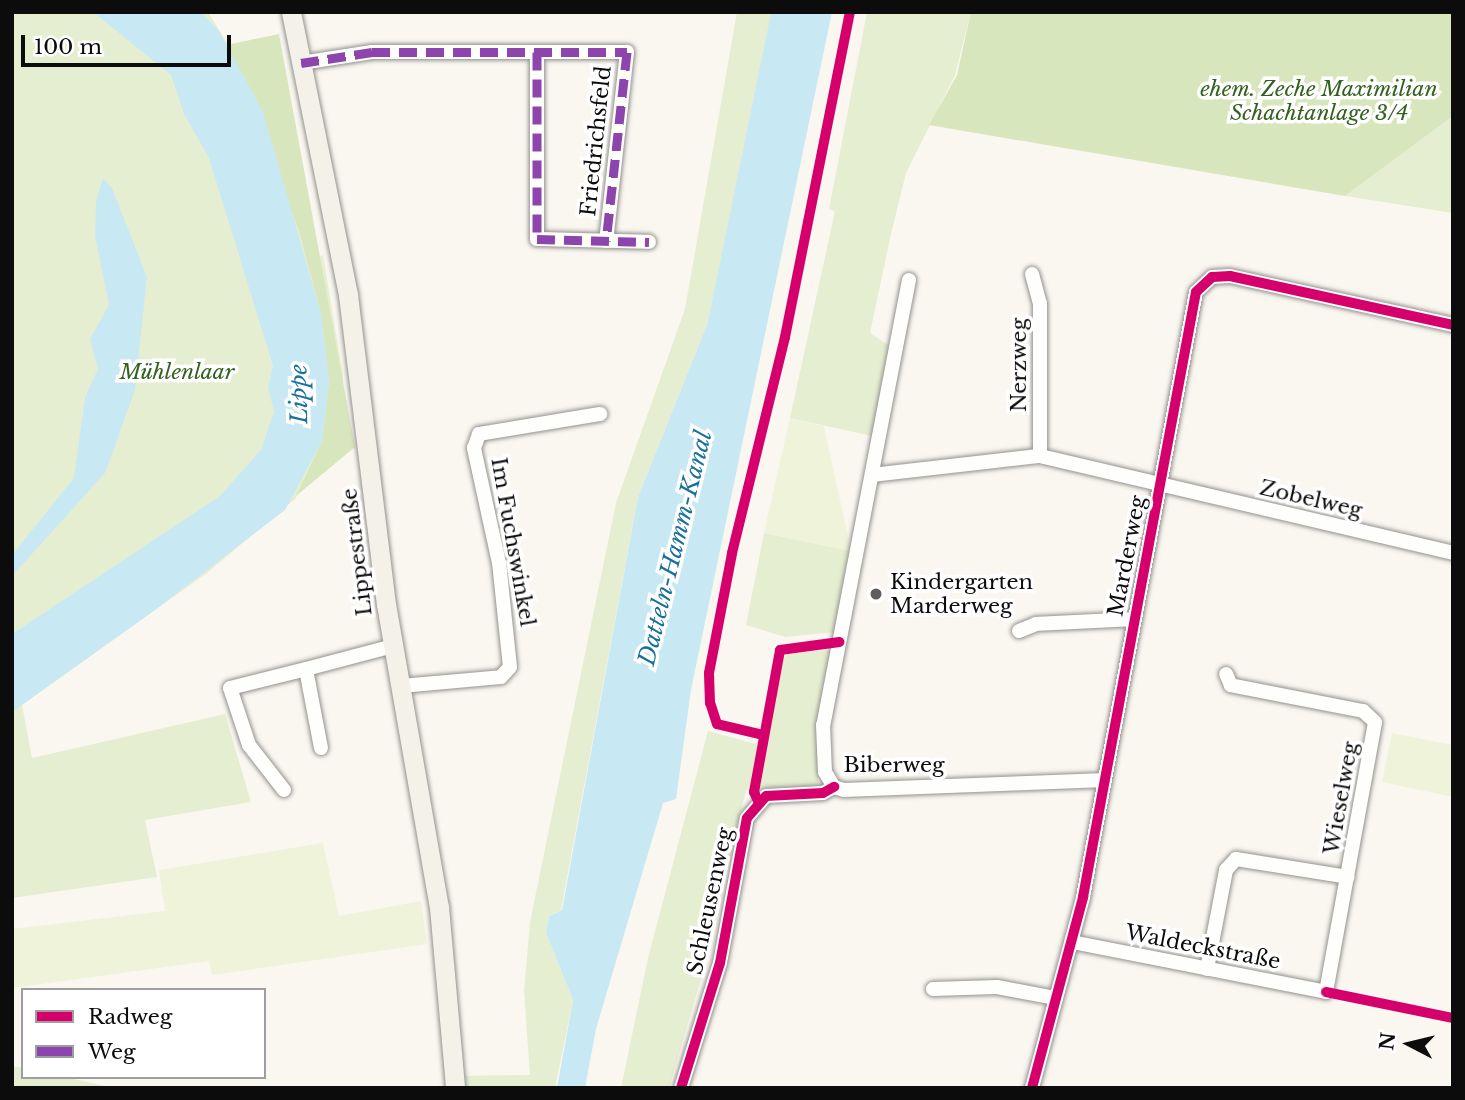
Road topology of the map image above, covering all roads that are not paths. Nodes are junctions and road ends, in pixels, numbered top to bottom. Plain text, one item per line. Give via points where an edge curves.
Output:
1 (291, 12) edge
2 (537, 52) junction
3 (302, 63) junction
4 (606, 241) junction
5 (649, 242) dead end
6 (1032, 274) dead end
7 (909, 280) dead end
8 (1453, 325) edge
9 (600, 414) dead end
10 (1040, 456) junction
11 (872, 475) junction
12 (1160, 486) junction
13 (1453, 553) edge
14 (1134, 619) junction
15 (1019, 631) dead end
16 (393, 646) junction
17 (306, 669) junction
18 (1226, 674) dead end
19 (401, 686) junction
20 (321, 748) dead end
21 (1105, 780) junction
22 (834, 787) junction
23 (284, 790) dead end
24 (1348, 877) junction
25 (1072, 942) junction
26 (1208, 969) junction
27 (933, 989) dead end
28 (1326, 992) joint
29 (1056, 998) junction
30 (455, 1088) edge
31 (681, 1088) edge
32 (1032, 1088) edge

1 - 3 main road, Lippestraße
2 - 3 street, Friedrichsfeld via 372,52
2 - 4 street, Friedrichsfeld via 537,239
2 - 4 street, Friedrichsfeld via 627,52
3 - 16 main road, Lippestraße via 348,295
4 - 5 street, Friedrichsfeld
6 - 10 street, Nerzweg via 1040,303
7 - 11 street, Biberweg
8 - 12 street, Marderweg via 1230,276 1212,277 1196,292
9 - 19 street, Im Fuchswinkel via 479,433 474,448 499,563 510,667 501,677
10 - 11 street
10 - 12 street
11 - 22 street, Biberweg via 822,725 825,772
12 - 13 street, Zobelweg
12 - 14 street, Marderweg
14 - 15 street, Marderweg via 1036,624
14 - 21 street, Marderweg
16 - 17 street
16 - 19 main road, Lippestraße
17 - 20 street
17 - 23 street via 230,688 249,746
18 - 24 street, Wieselweg via 1231,685 1363,711 1373,718 1376,727
19 - 30 main road, Lippestraße via 444,943
21 - 22 street, Biberweg
21 - 25 street, Marderweg
22 - 31 street, Schleusenweg via 823,793 766,796 747,818 720,963
24 - 26 street, Wieselweg via 1236,859 1226,870
24 - 28 street, Wieselweg
25 - 26 street, Waldeckstraße
25 - 29 street, Marderweg
26 - 28 street, Waldeckstraße
27 - 29 street via 997,987
29 - 32 street, Marderweg

